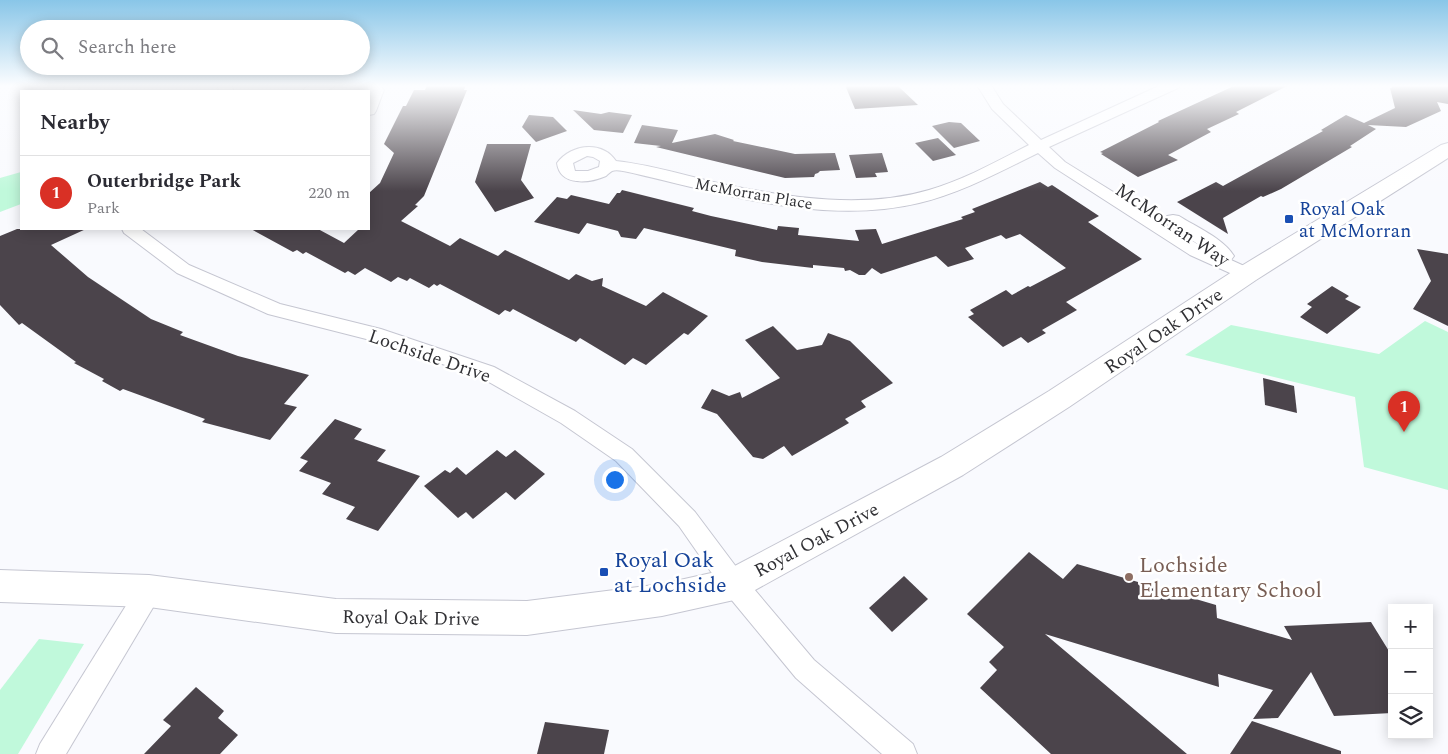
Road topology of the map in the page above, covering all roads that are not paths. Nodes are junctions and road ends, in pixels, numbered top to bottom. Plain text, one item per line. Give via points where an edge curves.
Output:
1 (1013, 120) edge
2 (1097, 120) edge
3 (1041, 146) junction
4 (1448, 149) edge
5 (608, 165) dead end
6 (131, 230) edge
7 (1247, 274) junction
8 (734, 584) junction
9 (0, 586) edge
10 (149, 591) junction
11 (50, 754) edge
12 (903, 754) edge

1 - 3 street, McMorran Way
2 - 3 street, McMorran Place
3 - 5 street, McMorran Place via 983,175 931,195 900,202 857,205 787,202 628,166
3 - 7 street, McMorran Way via 1060,165 1196,251
4 - 7 main road, Royal Oak Drive
6 - 8 street, Lochside Drive via 183,269 275,309 381,336 486,372 568,417 624,455 687,519
7 - 8 main road, Royal Oak Drive via 952,466
8 - 10 main road, Royal Oak Drive via 662,600 527,618 336,616
8 - 12 street, Lochside Drive via 805,669
9 - 10 main road, Royal Oak Drive
10 - 11 street

